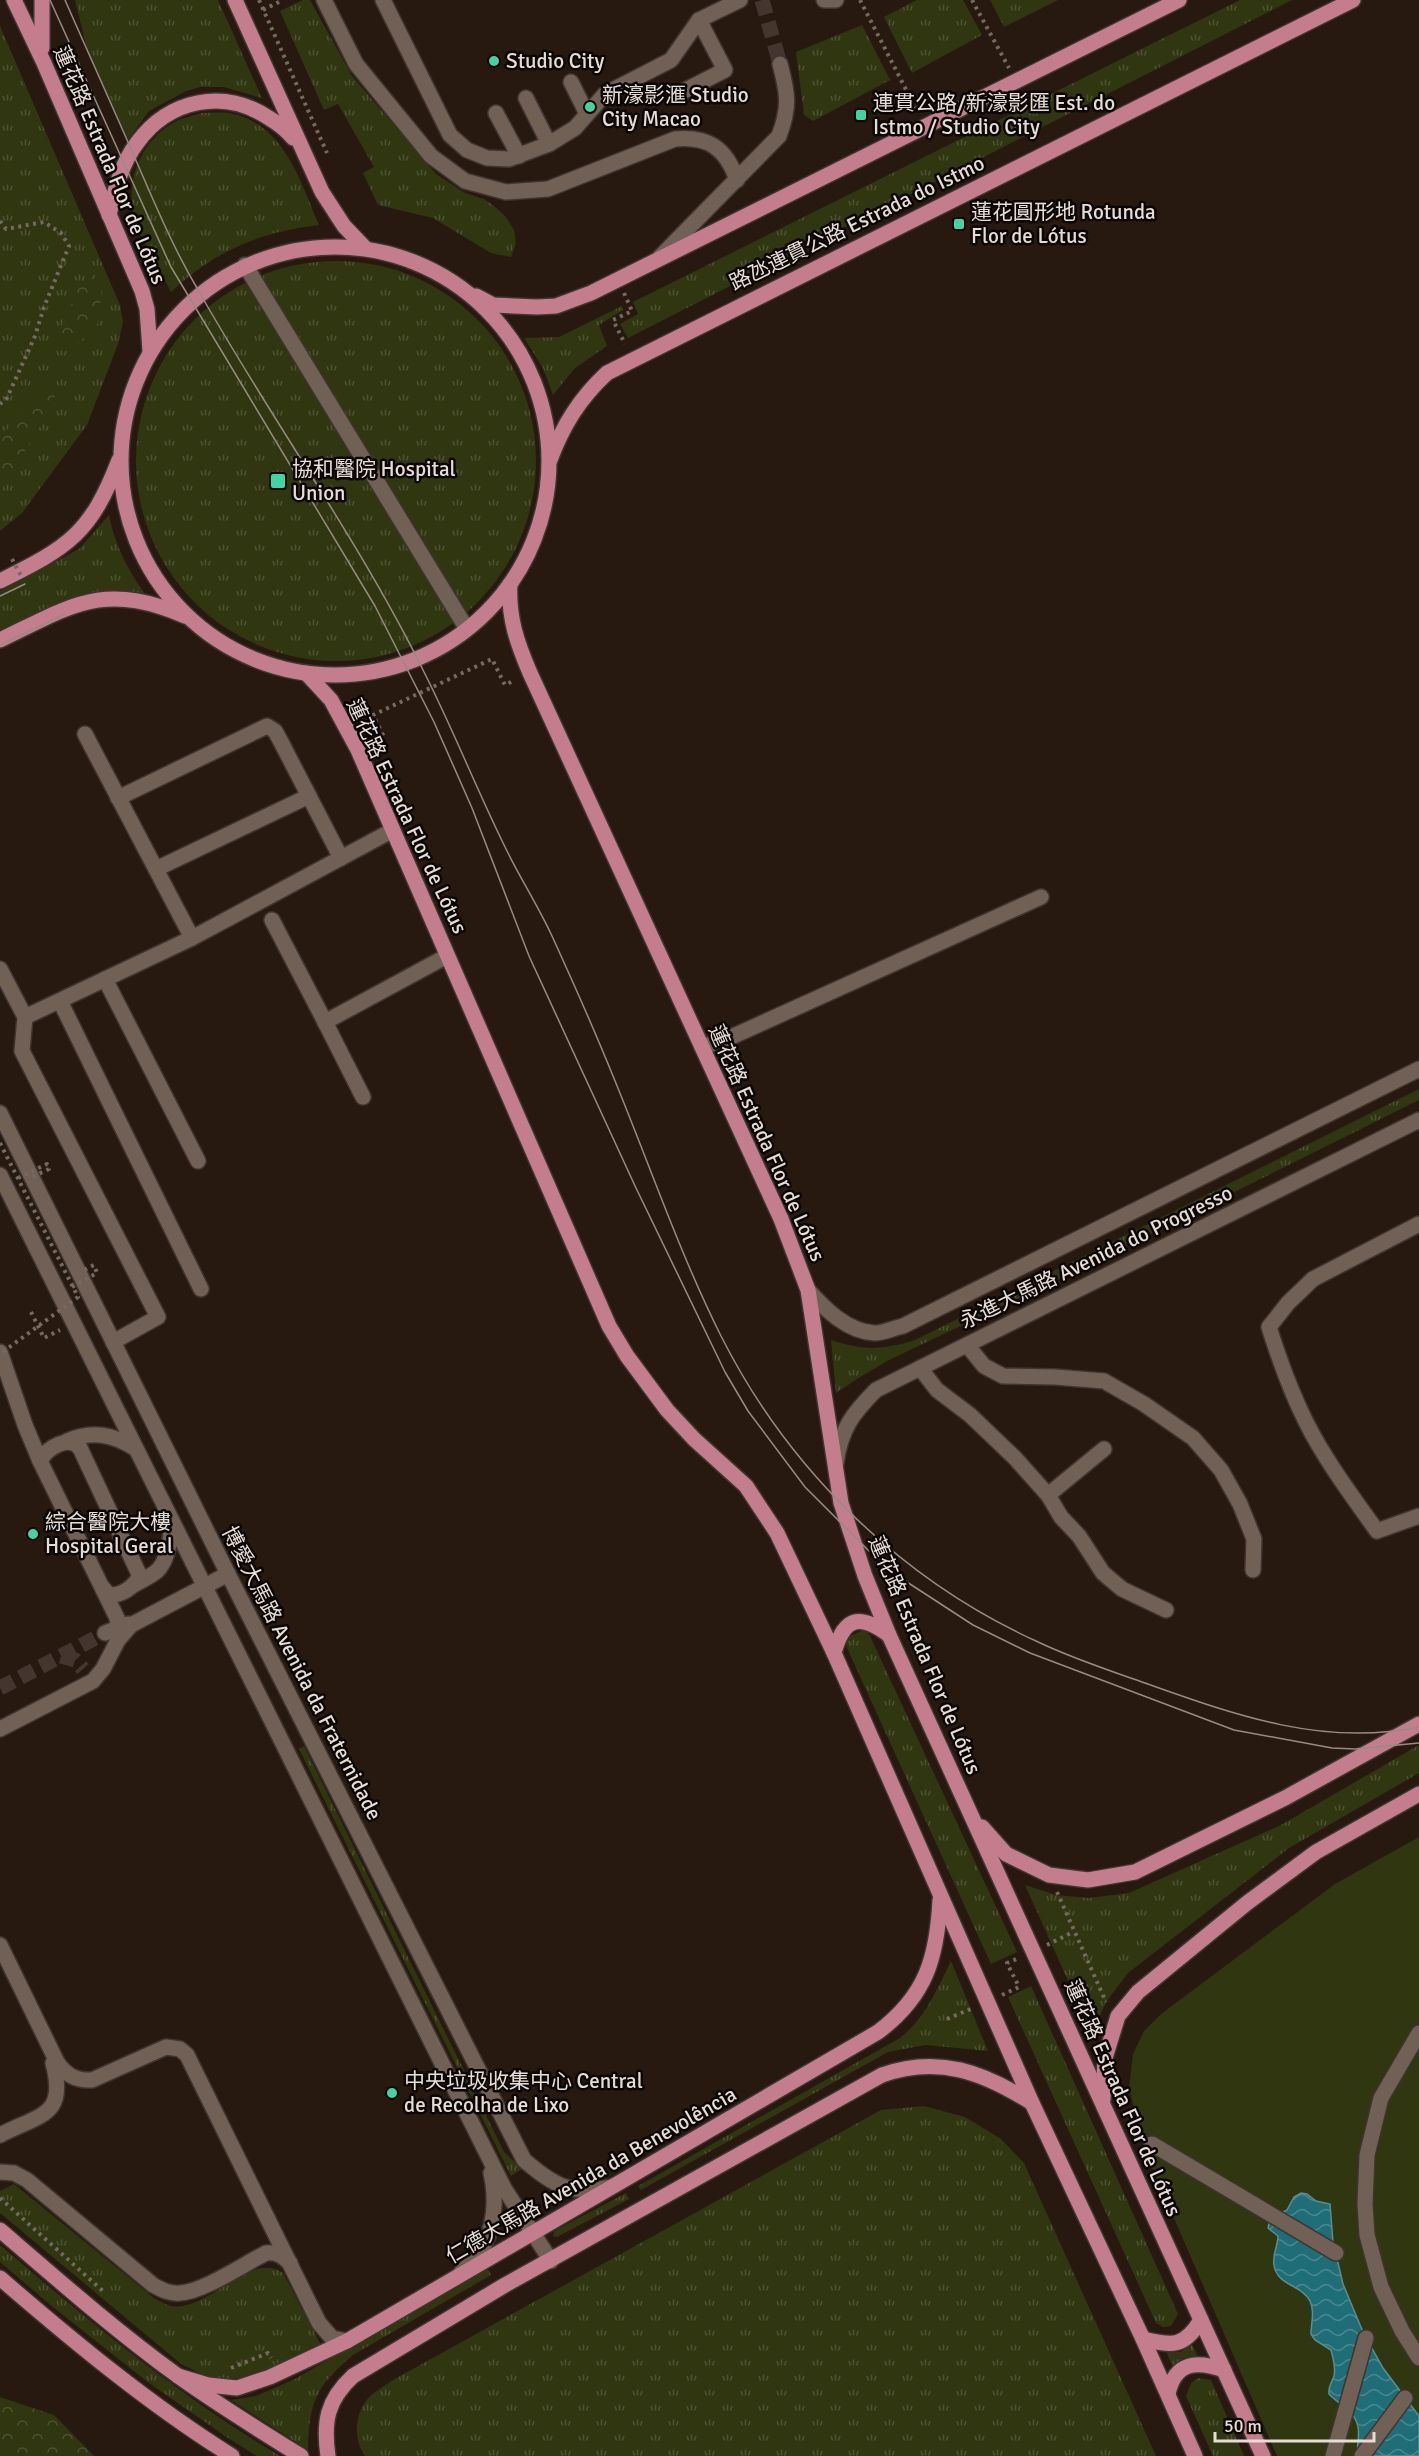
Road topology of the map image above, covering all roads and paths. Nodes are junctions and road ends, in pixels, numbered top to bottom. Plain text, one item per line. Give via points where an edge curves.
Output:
1 (15, 0) edge
2 (42, 0) edge
3 (235, 0) edge
4 (259, 0) edge
5 (283, 0) edge
6 (324, 0) edge
7 (383, 0) edge
8 (740, 0) edge
9 (824, 0) edge
10 (836, 0) edge
11 (860, 0) edge
12 (972, 0) edge
13 (1179, 0) edge
14 (1353, 0) edge
15 (263, 10) junction
16 (699, 20) junction
17 (44, 63) junction
18 (780, 64) tunnel mouth
19 (1016, 81) junction
20 (572, 82) dead end
21 (676, 95) dead end
22 (526, 98) dead end
23 (496, 113) dead end
24 (587, 114) junction
25 (925, 126) junction
26 (549, 144) junction
27 (304, 152) junction
28 (327, 153) dead end
29 (519, 156) junction
30 (737, 180) junction
31 (109, 215) junction
32 (0, 221) edge
33 (365, 248) junction
34 (658, 259) junction
35 (245, 265) junction
36 (618, 280) junction
37 (460, 287) junction
38 (150, 351) junction
39 (632, 359) junction
40 (0, 404) edge
41 (120, 456) junction
42 (549, 463) junction
43 (12, 559) dead end
44 (21, 576) dead end
45 (0, 581) edge
46 (510, 584) junction
47 (190, 619) junction
48 (467, 628) junction
49 (0, 640) edge
50 (306, 673) junction
51 (530, 673) junction
52 (85, 734) dead end
53 (357, 750) junction
54 (309, 796) junction
55 (118, 798) junction
56 (393, 830) junction
57 (341, 858) junction
58 (156, 869) junction
59 (1041, 897) dead end
60 (272, 920) dead end
61 (192, 938) junction
62 (447, 956) junction
63 (0, 969) edge
64 (105, 979) junction
65 (60, 1001) junction
66 (26, 1017) junction
67 (325, 1022) junction
68 (702, 1047) junction
69 (1419, 1069) edge
70 (363, 1097) dead end
71 (0, 1113) edge
72 (1419, 1120) edge
73 (0, 1143) edge
74 (198, 1161) dead end
75 (0, 1175) edge
76 (25, 1178) junction
77 (1419, 1224) edge
78 (80, 1272) junction
79 (72, 1287) junction
80 (201, 1289) dead end
81 (808, 1290) junction
82 (74, 1322) junction
83 (38, 1325) junction
84 (113, 1342) junction
85 (967, 1345) junction
86 (0, 1353) edge
87 (920, 1368) junction
88 (161, 1437) junction
89 (67, 1441) junction
90 (136, 1449) junction
91 (1104, 1449) dead end
92 (37, 1454) junction
93 (835, 1472) junction
94 (1048, 1495) junction
95 (1419, 1516) edge
96 (172, 1520) junction
97 (1253, 1570) dead end
98 (228, 1574) junction
99 (132, 1586) junction
100 (102, 1587) junction
101 (205, 1587) junction
102 (1166, 1610) dead end
103 (114, 1633) junction
104 (889, 1635) junction
105 (834, 1653) junction
106 (83, 1669) dead end
107 (79, 1689) junction
108 (1419, 1724) edge
109 (0, 1729) edge
110 (1419, 1794) edge
111 (972, 1815) junction
112 (1059, 1876) junction
113 (940, 1897) junction
114 (1073, 1932) junction
115 (0, 1945) edge
116 (1034, 1952) junction
117 (987, 2001) junction
118 (1121, 2013) junction
119 (947, 2019) dead end
120 (1419, 2033) edge
121 (50, 2048) junction
122 (1032, 2103) junction
123 (1103, 2105) junction
124 (0, 2135) edge
125 (1152, 2144) dead end
126 (488, 2155) junction
127 (0, 2172) edge
128 (616, 2186) junction
129 (0, 2198) edge
130 (0, 2230) edge
131 (533, 2233) junction
132 (1336, 2253) dead end
133 (550, 2261) junction
134 (290, 2263) junction
135 (459, 2276) junction
136 (0, 2278) edge
137 (111, 2299) dead end
138 (1201, 2320) junction
139 (1143, 2338) junction
140 (1366, 2338) dead end
141 (347, 2341) junction
142 (1419, 2358) edge
143 (222, 2370) dead end
144 (1224, 2370) junction
145 (279, 2372) junction
146 (178, 2376) junction
147 (1168, 2394) junction
148 (1405, 2398) dead end
149 (232, 2456) edge
150 (301, 2456) edge
151 (328, 2456) edge
152 (1195, 2456) edge
153 (1263, 2456) edge
154 (1333, 2456) edge
155 (1362, 2456) edge

1 - 17 main road, 蓮花路 Estrada Flor de Lótus
2 - 17 main road
3 - 27 main road
4 - 15 path
5 - 15 path
6 - 30 street via 356,64 430,156 465,181 506,192 548,189 675,139 691,138 720,150 731,163
7 - 29 street via 450,135 467,150 487,158
8 - 16 street
9 - 10 street
11 - 25 path
12 - 19 path
13 - 19 main road
14 - 39 main road, 路氹連貫公路 Estrada do Istmo
15 - 28 path
16 - 21 street via 725,69
16 - 24 street via 671,60 605,94
17 - 31 main road, 蓮花路 Estrada Flor de Lótus
18 - 30 street via 788,114 779,136
19 - 25 main road
20 - 24 street
22 - 26 street
23 - 29 street
24 - 26 street via 575,128
25 - 34 main road
26 - 29 street
27 - 31 main road via 286,128 253,107 208,100 188,105 167,113 136,144 117,183
27 - 33 main road via 333,212
30 - 34 street
31 - 38 main road, 蓮花路 Estrada Flor de Lótus via 142,291
32 - 40 path via 6,229 44,222 61,233 69,246 35,336 7,398
33 - 35 main road via 315,247
33 - 37 main road via 431,269
34 - 36 main road
35 - 38 main road via 220,279 181,311
35 - 48 street
36 - 37 main road via 556,306 537,307 493,305
36 - 39 path via 632,311 613,320
37 - 42 main road via 498,322 526,364 543,412
38 - 41 main road via 129,402
39 - 42 main road, 路氹連貫公路 Estrada do Istmo via 607,373 575,408
41 - 45 main road via 108,488 82,531 57,552
41 - 47 main road via 124,497 135,536 153,573
42 - 46 main road via 544,506 531,546
43 - 44 path, bridge
46 - 48 main road via 485,614
46 - 51 main road, 蓮花路 Estrada Flor de Lótus via 512,622
47 - 49 main road via 159,605 96,598
47 - 50 main road via 234,650
48 - 50 main road via 421,657 384,669 345,675
50 - 53 main road, 蓮花路 Estrada Flor de Lótus via 331,700
51 - 53 path via 505,685 492,659 373,715 384,737
51 - 68 main road, 蓮花路 Estrada Flor de Lótus
52 - 55 street
53 - 56 main road, 蓮花路 Estrada Flor de Lótus
54 - 55 street via 275,731 267,726
54 - 57 street
54 - 58 street
55 - 58 street
56 - 57 street
56 - 62 main road, 蓮花路 Estrada Flor de Lótus
57 - 61 street
58 - 61 street
59 - 68 street
60 - 67 street
61 - 64 street
62 - 67 street
62 - 105 main road, 蓮花路 Estrada Flor de Lótus via 609,1326 673,1417 746,1486 777,1533
63 - 66 street
64 - 65 street
64 - 74 street
65 - 66 street
65 - 80 street
66 - 84 street via 22,1051 158,1317
67 - 70 street
68 - 81 main road, 蓮花路 Estrada Flor de Lótus via 781,1219
69 - 81 street, 永進大馬路 Avenida do Progresso via 903,1326 874,1333 852,1326 828,1313
71 - 76 street, 博愛大馬路 Avenida da Fraternidade
72 - 85 street, 永進大馬路 Avenida do Progresso
73 - 76 path, bridge
75 - 82 street
76 - 76 path, bridge via 47,1164 48,1169
76 - 78 street, 博愛大馬路 Avenida da Fraternidade
76 - 79 path, bridge
77 - 95 street via 1313,1279 1269,1327 1306,1423 1377,1531
78 - 79 path, bridge via 94,1265 98,1273
78 - 84 street, 博愛大馬路 Avenida da Fraternidade
79 - 83 path, bridge via 78,1297
81 - 93 main road, 蓮花路 Estrada Flor de Lótus
82 - 83 path via 44,1338 31,1312
82 - 90 street
83 - 86 path, bridge
84 - 88 street, 博愛大馬路 Avenida da Fraternidade
85 - 87 street, 永進大馬路 Avenida do Progresso
85 - 97 street via 984,1366 1003,1376 1104,1381 1192,1438 1221,1470 1240,1504 1254,1539
86 - 92 street
87 - 93 street, 永進大馬路 Avenida do Progresso via 876,1390 854,1412 839,1440
87 - 94 street via 937,1390 970,1415
88 - 90 street
88 - 98 street, 博愛大馬路 Avenida da Fraternidade
89 - 90 street via 93,1433 116,1438
89 - 92 street
89 - 99 street via 80,1448 137,1567 139,1577
90 - 96 street
91 - 94 street
92 - 100 street
93 - 104 main road, 蓮花路 Estrada Flor de Lótus via 865,1576
94 - 102 street via 1103,1573 1122,1589
96 - 99 street via 162,1564
96 - 101 street
98 - 101 street
98 - 128 street, 博愛大馬路 Avenida da Fraternidade via 524,2160 545,2179 567,2188 591,2191
99 - 100 street via 113,1595
100 - 103 street
101 - 103 street
101 - 126 street
103 - 107 street via 99,1674
104 - 105 main road via 874,1624 855,1623 839,1635
104 - 111 main road, 蓮花路 Estrada Flor de Lótus
105 - 113 main road, 蓮花路 Estrada Flor de Lótus
106 - 107 street
107 - 109 street
108 - 112 main road via 1285,1798 1135,1872 1088,1880
110 - 118 main road via 1316,1852 1169,1965
111 - 112 main road via 1006,1854
111 - 116 main road, 蓮花路 Estrada Flor de Lótus
112 - 114 path via 1056,1895
113 - 117 main road, 蓮花路 Estrada Flor de Lótus
113 - 128 main road, 仁德大馬路 Avenida da Benevolência via 938,1935 921,1987 900,2016
114 - 116 path
114 - 118 path via 1106,2002
115 - 121 street
116 - 117 path via 1007,1963 1019,1987
116 - 123 main road, 蓮花路 Estrada Flor de Lótus
117 - 119 path
117 - 122 main road, 蓮花路 Estrada Flor de Lótus
118 - 123 main road via 1105,2058
120 - 142 street via 1381,2097 1368,2154 1365,2204 1367,2235 1381,2287
121 - 124 street via 59,2087 56,2102 50,2110
121 - 134 street via 62,2069 82,2080 109,2074 166,2047 180,2049 187,2055
122 - 133 main road via 993,2080 950,2066 900,2068 871,2080
122 - 139 main road, 蓮花路 Estrada Flor de Lótus
123 - 138 main road, 蓮花路 Estrada Flor de Lótus
125 - 132 street
126 - 131 street
126 - 135 street via 494,2188 493,2221 480,2252
127 - 134 street via 14,2173 27,2180 166,2292 178,2294 199,2288 274,2252
128 - 131 main road, 仁德大馬路 Avenida da Benevolência
129 - 137 path
130 - 146 main road
131 - 133 street
131 - 135 main road, 仁德大馬路 Avenida da Benevolência
133 - 151 main road via 353,2376 331,2403 325,2437
134 - 141 street via 319,2323 332,2338
135 - 141 main road, 仁德大馬路 Avenida da Benevolência
136 - 149 main road via 131,2385
138 - 139 main road via 1182,2341 1168,2345
138 - 144 main road, 蓮花路 Estrada Flor de Lótus
139 - 147 main road, 蓮花路 Estrada Flor de Lótus
140 - 154 street
141 - 145 main road, 仁德大馬路 Avenida da Benevolência
143 - 145 path via 268,2353
144 - 147 main road via 1205,2364 1180,2370 1171,2379
144 - 153 main road, 蓮花路 Estrada Flor de Lótus
145 - 146 main road, 仁德大馬路 Avenida da Benevolência via 237,2388
146 - 150 main road
147 - 152 main road, 蓮花路 Estrada Flor de Lótus
148 - 155 street

